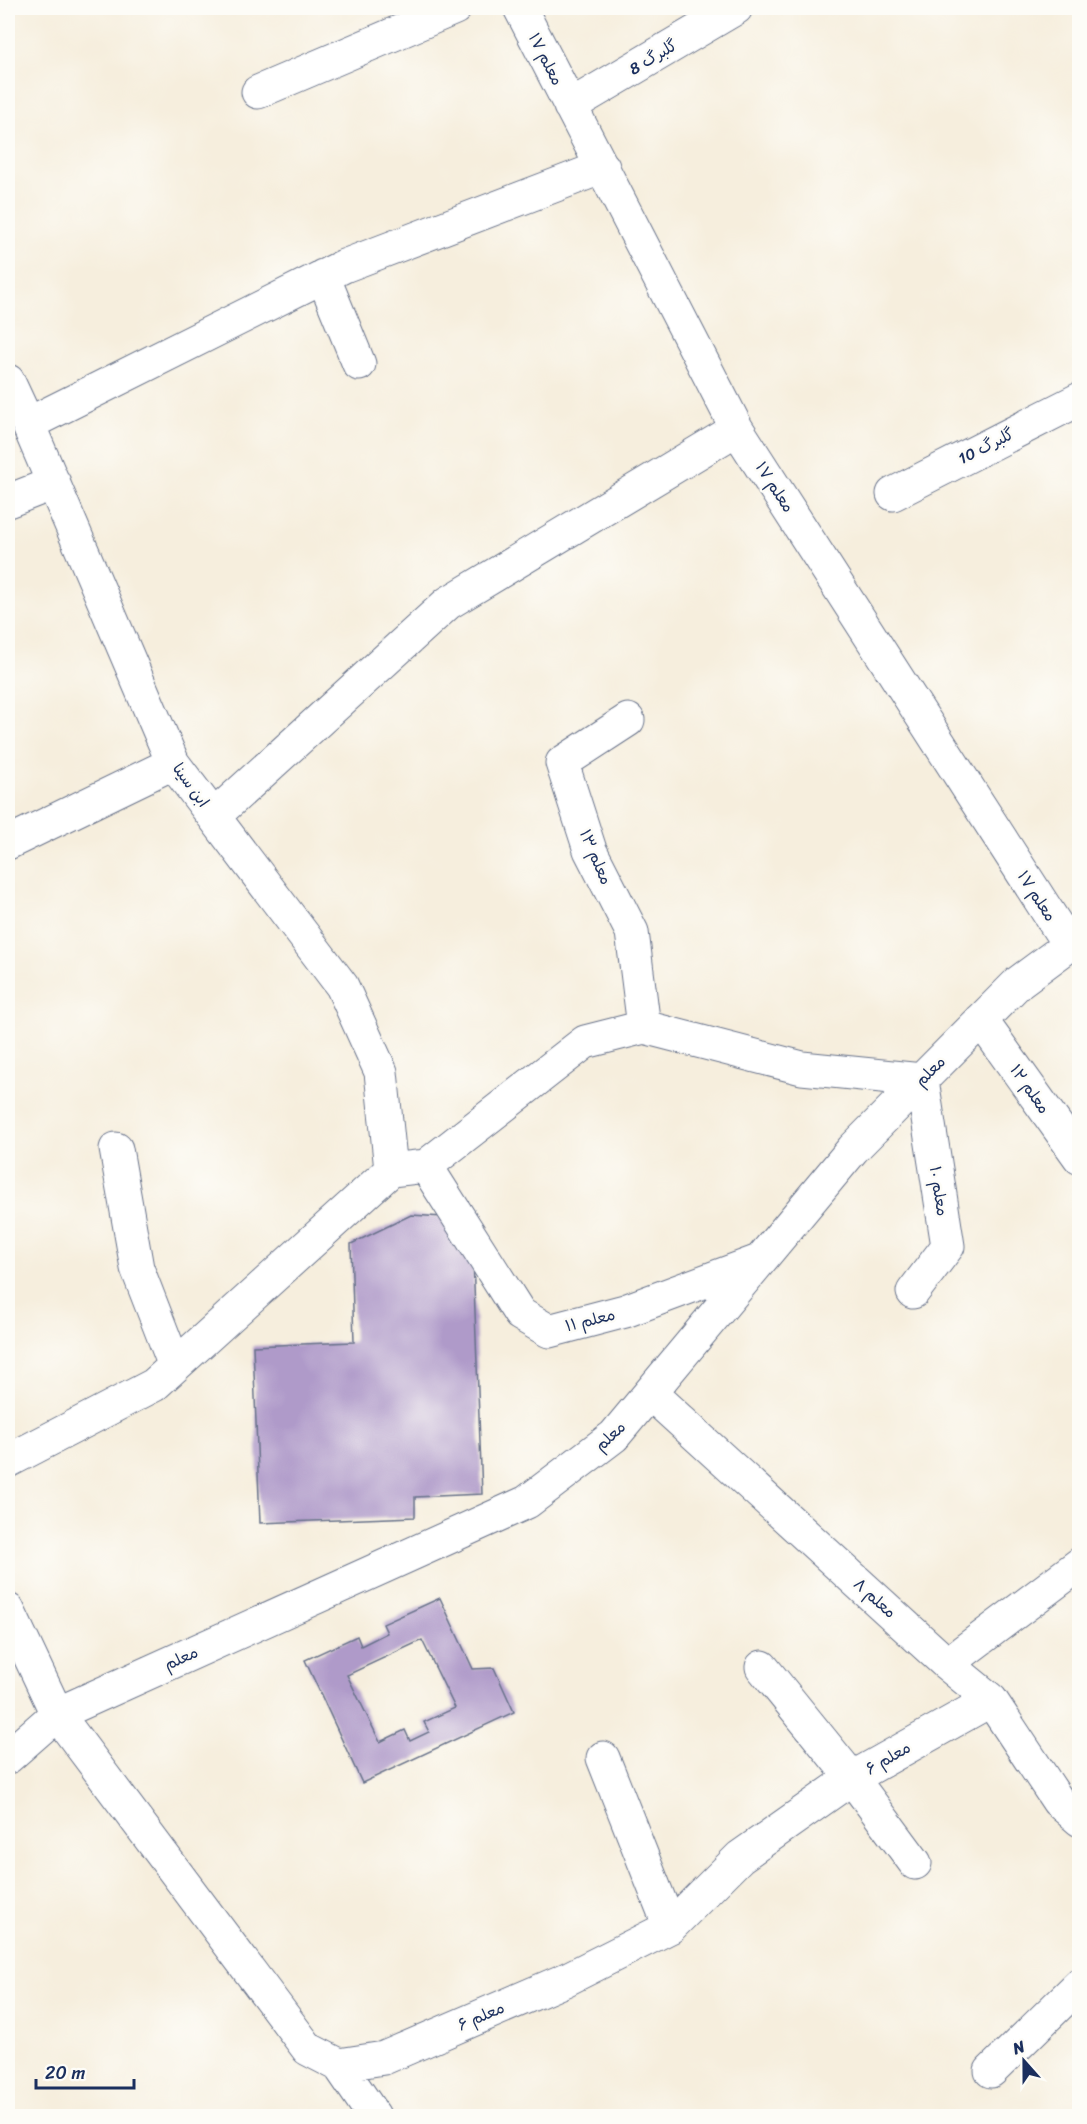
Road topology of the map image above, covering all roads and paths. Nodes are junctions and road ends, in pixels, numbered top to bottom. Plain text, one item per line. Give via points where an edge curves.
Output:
1 (455, 8) edge
2 (520, 8) edge
3 (736, 8) edge
4 (258, 92) dead end
5 (570, 106) junction
6 (603, 167) junction
7 (323, 276) junction
8 (359, 364) dead end
9 (8, 381) edge
10 (1080, 399) edge
11 (28, 424) junction
12 (737, 429) junction
13 (54, 483) junction
14 (893, 494) dead end
15 (8, 501) edge
16 (628, 720) dead end
17 (173, 763) junction
18 (214, 816) junction
19 (8, 843) edge
20 (1074, 941) edge
21 (981, 1020) junction
22 (644, 1027) junction
23 (922, 1080) junction
24 (116, 1149) dead end
25 (1080, 1158) edge
26 (426, 1166) junction
27 (391, 1170) junction
28 (759, 1262) junction
29 (913, 1292) dead end
30 (175, 1366) junction
31 (650, 1393) junction
32 (8, 1461) edge
33 (1080, 1564) edge
34 (8, 1610) edge
35 (947, 1664) junction
36 (762, 1667) dead end
37 (992, 1700) junction
38 (57, 1714) junction
39 (8, 1757) edge
40 (603, 1758) dead end
41 (852, 1778) junction
42 (1080, 1820) edge
43 (915, 1863) dead end
44 (670, 1927) junction
45 (1080, 1984) edge
46 (339, 2065) junction
47 (991, 2071) dead end
48 (374, 2116) edge

1 - 4 street
2 - 5 street, معلم ۱۷
3 - 5 street, گلبرگ 8
5 - 6 street, معلم ۱۷
6 - 7 street
6 - 12 street, معلم ۱۷
7 - 8 street
7 - 11 street
9 - 11 street, ابن سینا
10 - 14 street, گلبرگ 10
11 - 13 street, ابن سینا
12 - 18 street via 448,603
12 - 20 street, معلم ۱۷
13 - 15 street
13 - 17 street, ابن سینا
16 - 22 street, معلم ۱۳ via 562,763 590,850 632,932
17 - 18 street, ابن سینا
17 - 19 street
18 - 27 street, ابن سینا via 342,986 381,1072
20 - 21 street, معلم via 1019,982
21 - 23 street, معلم
21 - 25 street, معلم ۱۲
22 - 23 street via 802,1068
22 - 26 street via 585,1042
23 - 28 street, معلم via 853,1149
23 - 29 street, معلم ۱۰ via 948,1246
24 - 30 street via 137,1268
26 - 27 street
26 - 28 street, معلم ۱۱ via 520,1314 549,1331 625,1311
27 - 30 street
28 - 31 street, معلم
30 - 32 street via 154,1385
31 - 35 street, معلم ۸
31 - 38 street, معلم via 614,1436 527,1502
33 - 35 street
34 - 38 street
35 - 37 street, معلم ۸
36 - 41 street
37 - 41 street, معلم ۶
37 - 42 street, معلم ۸ via 1058,1802
38 - 39 street, معلم
38 - 46 street via 309,2049
40 - 44 street
41 - 43 street
41 - 44 street, معلم ۶ via 740,1857
44 - 46 street, معلم ۶ via 565,1980 384,2058
45 - 47 street
46 - 48 street

